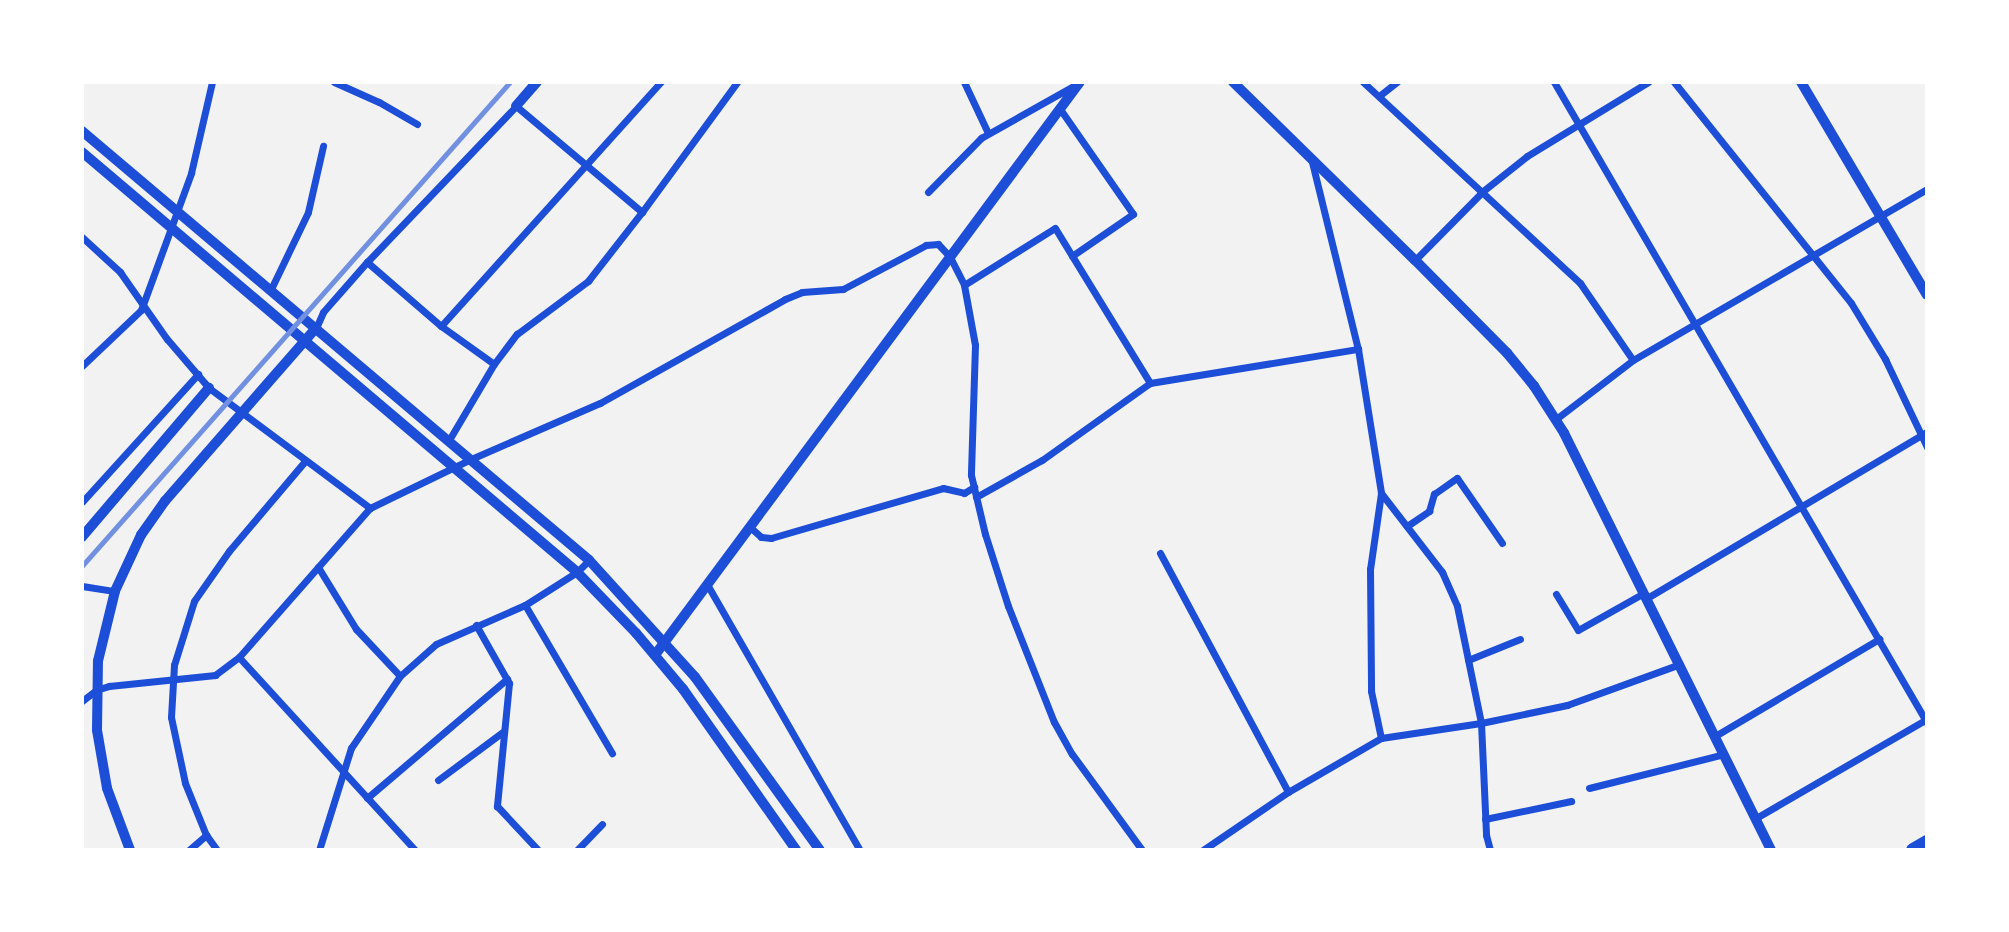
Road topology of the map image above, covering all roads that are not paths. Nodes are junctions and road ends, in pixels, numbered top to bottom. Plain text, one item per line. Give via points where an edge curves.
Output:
1 (212, 82) edge
2 (334, 82) edge
3 (537, 82) edge
4 (661, 82) edge
5 (737, 82) edge
6 (964, 82) edge
7 (1233, 82) edge
8 (1363, 82) edge
9 (1397, 82) edge
10 (1555, 82) edge
11 (1648, 82) edge
12 (1674, 82) edge
13 (1801, 82) edge
14 (1079, 83) edge
15 (1379, 96) junction
16 (516, 106) junction
17 (1060, 108) junction
18 (1578, 123) junction
19 (417, 124) dead end
20 (82, 131) edge
21 (988, 133) junction
22 (323, 146) dead end
23 (82, 152) edge
24 (1311, 158) junction
25 (586, 166) junction
26 (1927, 189) edge
27 (1483, 191) junction
28 (929, 192) dead end
29 (178, 211) junction
30 (642, 212) junction
31 (1880, 216) junction
32 (173, 229) junction
33 (82, 237) edge
34 (1814, 255) junction
35 (1072, 256) junction
36 (950, 257) junction
37 (1415, 260) junction
38 (367, 262) junction
39 (964, 285) junction
40 (271, 289) junction
41 (1927, 295) edge
42 (144, 306) junction
43 (1694, 324) junction
44 (441, 326) junction
45 (316, 328) junction
46 (306, 340) junction
47 (1358, 349) junction
48 (1633, 359) junction
49 (494, 364) junction
50 (82, 366) edge
51 (198, 374) junction
52 (1150, 383) junction
53 (209, 388) junction
54 (240, 414) junction
55 (1556, 419) junction
56 (1924, 434) edge
57 (449, 440) junction
58 (1927, 447) edge
59 (471, 459) junction
60 (305, 461) junction
61 (455, 467) junction
62 (974, 487) junction
63 (1381, 493) junction
64 (976, 497) junction
65 (82, 502) edge
66 (1801, 506) junction
67 (370, 508) junction
68 (1407, 526) junction
69 (751, 528) junction
70 (82, 537) edge
71 (1502, 542) dead end
72 (1160, 553) dead end
73 (589, 560) junction
74 (318, 567) junction
75 (577, 572) junction
76 (82, 586) edge
77 (708, 586) junction
78 (115, 590) junction
79 (1556, 594) dead end
80 (1645, 595) junction
81 (524, 605) junction
82 (476, 625) junction
83 (1520, 639) dead end
84 (1879, 639) junction
85 (666, 641) junction
86 (655, 655) junction
87 (239, 657) junction
88 (1468, 660) junction
89 (1680, 664) junction
90 (400, 676) junction
91 (507, 680) junction
92 (173, 681) junction
93 (96, 690) junction
94 (82, 701) edge
95 (1926, 721) edge
96 (1481, 723) junction
97 (504, 731) junction
98 (1715, 736) junction
99 (1381, 738) junction
100 (612, 754) dead end
101 (1724, 754) junction
102 (344, 770) junction
103 (438, 780) dead end
104 (1589, 788) dead end
105 (1288, 792) junction
106 (367, 797) junction
107 (1571, 802) dead end
108 (1756, 818) junction
109 (1485, 819) junction
110 (602, 824) dead end
111 (206, 835) junction
112 (1927, 842) edge
113 (130, 850) edge
114 (189, 850) edge
115 (217, 850) edge
116 (319, 850) edge
117 (415, 850) edge
118 (538, 850) edge
119 (577, 850) edge
120 (796, 850) edge
121 (820, 850) edge
122 (860, 850) edge
123 (1142, 850) edge
124 (1203, 850) edge
125 (1490, 850) edge
126 (1771, 850) edge
127 (1913, 850) edge

1 - 29 street
2 - 19 street
3 - 16 street
4 - 25 street
5 - 30 street
6 - 21 street
7 - 24 main road
8 - 15 street
9 - 15 street
10 - 18 street
11 - 18 street
12 - 34 street
13 - 31 street
14 - 17 street
14 - 21 street
15 - 27 street
16 - 25 street
16 - 38 street
17 - 35 street via 1133,214
17 - 36 street
18 - 27 street
18 - 43 street
20 - 29 street
21 - 28 street via 956,160
22 - 40 street via 308,212
23 - 32 street
24 - 37 main road
24 - 47 street
25 - 30 street
25 - 44 street
26 - 31 street
27 - 37 street
27 - 48 street via 1580,283
29 - 32 street
29 - 40 street
30 - 49 street via 588,281 517,334
31 - 34 street
31 - 41 street
32 - 42 street
32 - 46 street
33 - 42 street via 120,272
34 - 43 street
34 - 56 street via 1867,328
35 - 39 street via 1055,228
35 - 52 street
36 - 39 street
36 - 59 street via 937,244 926,244 843,289 802,292 600,403
36 - 69 street
37 - 55 main road via 1507,353
38 - 44 street
38 - 45 street via 323,313
39 - 62 street via 975,355 970,446
40 - 45 street
42 - 50 street
42 - 51 street
43 - 48 street
43 - 66 street
44 - 49 street
45 - 46 street
45 - 57 street
46 - 54 street
46 - 61 street
47 - 52 street
47 - 63 street
48 - 55 street
49 - 57 street
51 - 53 street
51 - 65 street
52 - 64 street via 1041,460
53 - 54 street
53 - 70 street
54 - 60 street
54 - 78 street via 152,517
55 - 80 main road
56 - 58 street
56 - 66 street
57 - 59 street
59 - 61 street
59 - 73 street
60 - 67 street
60 - 92 street via 229,551 194,601
61 - 67 street
61 - 75 street
62 - 64 street
62 - 69 street via 964,493 943,488 771,538 761,537
63 - 68 street
63 - 99 street via 1370,569 1371,691
64 - 123 street via 1008,606 1054,722
66 - 80 street
66 - 84 street
67 - 74 street
68 - 71 street via 1429,511 1434,494 1457,478
68 - 88 street via 1442,572 1457,606
69 - 77 street
72 - 105 street
73 - 75 street
73 - 85 street
74 - 87 street
74 - 90 street via 356,629
75 - 81 street
75 - 86 street
76 - 78 street
77 - 85 street
77 - 122 street
78 - 93 street via 102,639
79 - 80 street via 1578,630
80 - 89 main road
81 - 82 street
81 - 100 street
82 - 90 street via 436,644
82 - 91 street
83 - 88 street
84 - 95 street
84 - 98 street
85 - 86 street
85 - 121 street
86 - 120 street
87 - 92 street via 215,675
87 - 102 street
88 - 96 street
89 - 96 street via 1567,705
89 - 98 main road
90 - 102 street via 351,748
91 - 97 street
91 - 106 street
92 - 93 street
92 - 111 street via 171,717 185,783
93 - 94 street
93 - 113 street via 98,744 107,788
95 - 108 street
96 - 99 street
96 - 109 street
97 - 103 street
97 - 118 street via 497,806
98 - 101 main road
99 - 105 street
101 - 104 street
101 - 108 main road
102 - 106 street
102 - 116 street
105 - 124 street
106 - 117 street
107 - 109 street
108 - 126 main road
109 - 125 street
110 - 119 street
111 - 114 street
111 - 115 street
112 - 127 highway

